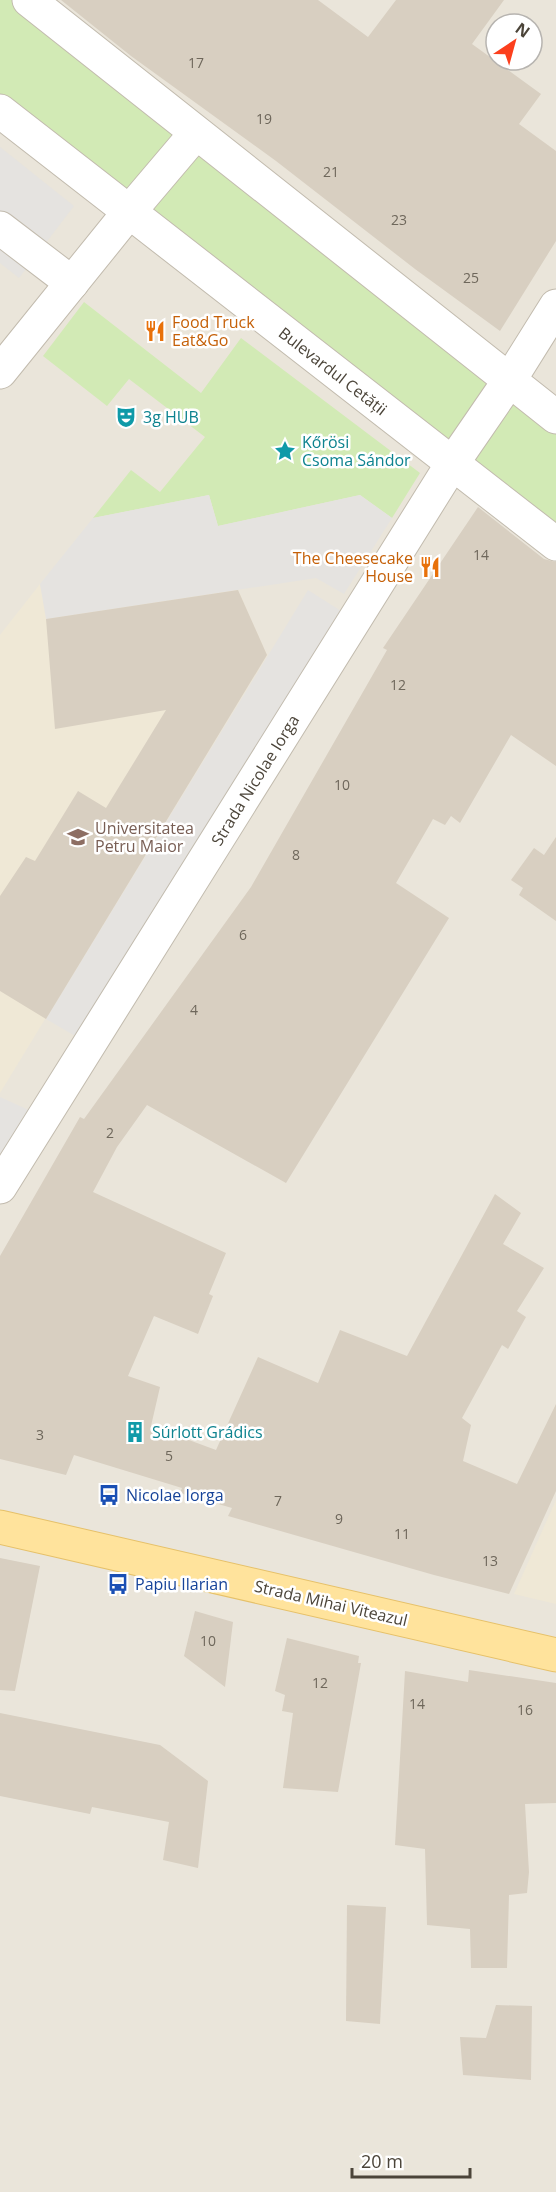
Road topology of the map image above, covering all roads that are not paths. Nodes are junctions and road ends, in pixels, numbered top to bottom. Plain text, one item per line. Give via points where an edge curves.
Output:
1 (28, 0) edge
2 (0, 111) edge
3 (196, 133) junction
4 (129, 212) junction
5 (0, 228) edge
6 (72, 283) junction
7 (556, 306) edge
8 (0, 372) edge
9 (509, 381) junction
10 (556, 417) edge
11 (452, 464) junction
12 (556, 544) edge
13 (0, 1187) edge
14 (0, 1527) edge
15 (556, 1655) edge

1 - 3 street
2 - 4 street, Bulevardul Cetății
3 - 4 street
3 - 9 street
4 - 6 street
4 - 11 street, Bulevardul Cetății
5 - 6 street
6 - 8 street
7 - 9 street
9 - 10 street
9 - 11 street
11 - 12 street, Bulevardul Cetății
11 - 13 street, Strada Nicolae Iorga
14 - 15 main road, Strada Mihai Viteazul

